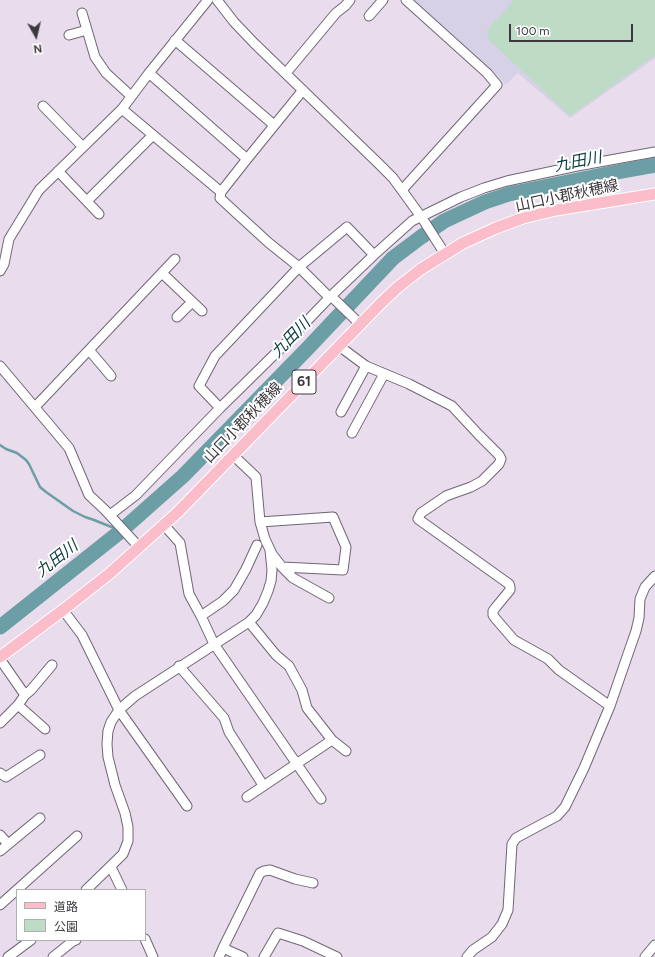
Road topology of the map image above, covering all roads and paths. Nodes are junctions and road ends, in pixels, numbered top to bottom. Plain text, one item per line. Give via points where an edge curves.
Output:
1 (208, 0) edge
2 (217, 0) edge
3 (350, 0) edge
4 (383, 0) edge
5 (406, 0) edge
6 (82, 13) dead end
7 (369, 16) dead end
8 (87, 30) junction
9 (69, 36) dead end
10 (175, 40) junction
11 (148, 73) junction
12 (286, 73) junction
13 (303, 90) junction
14 (131, 96) junction
15 (42, 106) dead end
16 (122, 109) junction
17 (274, 125) junction
18 (153, 136) junction
19 (83, 147) junction
20 (655, 152) edge
21 (247, 159) junction
22 (58, 171) junction
23 (402, 190) junction
24 (221, 192) junction
25 (655, 194) edge
26 (87, 201) junction
27 (99, 214) dead end
28 (421, 217) junction
29 (446, 254) junction
30 (374, 255) junction
31 (174, 259) dead end
32 (299, 267) junction
33 (0, 271) edge
34 (162, 273) junction
35 (332, 297) junction
36 (192, 302) junction
37 (202, 311) dead end
38 (177, 317) dead end
39 (357, 321) junction
40 (339, 346) junction
41 (89, 350) junction
42 (0, 366) edge
43 (366, 366) junction
44 (384, 374) junction
45 (112, 376) dead end
46 (35, 407) junction
47 (220, 408) junction
48 (341, 412) dead end
49 (352, 433) dead end
50 (233, 455) junction
51 (112, 517) junction
52 (260, 522) junction
53 (164, 524) junction
54 (136, 544) junction
55 (256, 544) dead end
56 (270, 550) junction
57 (282, 567) junction
58 (655, 576) edge
59 (330, 598) dead end
60 (63, 610) junction
61 (202, 616) junction
62 (249, 622) junction
63 (214, 644) junction
64 (0, 658) edge
65 (52, 665) dead end
66 (180, 666) junction
67 (25, 695) junction
68 (18, 705) junction
69 (610, 706) junction
70 (119, 710) junction
71 (0, 723) edge
72 (45, 729) dead end
73 (332, 740) junction
74 (346, 751) dead end
75 (40, 755) dead end
76 (297, 763) junction
77 (0, 773) edge
78 (263, 785) junction
79 (247, 797) dead end
80 (321, 798) dead end
81 (187, 806) dead end
82 (40, 818) dead end
83 (0, 834) edge
84 (77, 836) dead end
85 (8, 844) junction
86 (0, 851) edge
87 (111, 867) junction
88 (313, 883) dead end
89 (18, 889) edge
90 (87, 889) edge
91 (122, 889) edge
92 (16, 891) edge
93 (0, 905) edge
94 (30, 941) edge
95 (75, 941) edge
96 (146, 941) edge
97 (655, 945) edge
98 (221, 953) edge
99 (8, 957) edge
100 (53, 957) edge
101 (153, 957) edge
102 (243, 957) edge
103 (264, 957) edge
104 (337, 957) edge
105 (467, 957) edge
106 (645, 957) edge

1 - 10 street
2 - 12 street via 239,28
3 - 12 street via 336,12
4 - 7 street
5 - 23 street via 497,85
6 - 8 street
8 - 9 street
8 - 14 street via 95,57 106,73
10 - 11 street
10 - 17 street
11 - 14 street
11 - 21 street
12 - 13 street
13 - 17 street
13 - 23 street via 378,162
14 - 16 street
15 - 19 street
16 - 18 street
16 - 19 street
17 - 21 street
18 - 24 street
18 - 26 street
19 - 22 street
20 - 28 street via 506,181 461,197
21 - 24 street
22 - 26 street
22 - 33 street via 39,190 9,239
23 - 28 street
24 - 32 street via 220,198
25 - 29 main road, 山口小郡秋穂線 / 61 via 523,218 496,228
26 - 27 street
28 - 29 street
28 - 30 street via 412,220
29 - 39 main road, 山口小郡秋穂線 / 61 via 421,269
30 - 32 street via 347,227
30 - 35 street
31 - 34 street
32 - 35 street
32 - 47 street via 215,356 199,386
34 - 36 street
34 - 41 street
35 - 39 street
35 - 47 street
36 - 37 street
36 - 38 street
39 - 40 main road, 山口小郡秋穂線 / 61
40 - 43 street
40 - 50 main road, 山口小郡秋穂線 / 61
41 - 45 street
41 - 46 street
42 - 46 street
43 - 44 street
43 - 48 street
44 - 49 street
44 - 69 street via 452,406 501,459 482,481 446,496 418,519 509,584 510,590 496,607 493,615 514,640 548,659 559,670
46 - 51 street via 69,448 89,495
47 - 51 street
50 - 52 street via 256,477
50 - 53 main road, 山口小郡秋穂線 / 61
51 - 54 street
52 - 56 street
52 - 57 street via 333,517 346,547 343,570
53 - 54 main road, 山口小郡秋穂線 / 61
53 - 61 street via 180,543 189,594
54 - 60 main road, 山口小郡秋穂線 / 61 via 108,574
55 - 61 street via 234,590 224,601
56 - 57 street
56 - 62 street via 271,581 263,603
57 - 59 street via 293,578
58 - 69 street via 645,587 640,599 636,631
60 - 64 main road, 山口小郡秋穂線 / 61
60 - 70 street via 82,635
61 - 63 street
62 - 63 street
62 - 73 street via 276,655 289,666 302,690 307,708
63 - 66 street
63 - 76 street
64 - 67 street
65 - 67 street
66 - 70 street
66 - 78 street via 224,718 229,732
67 - 68 street
68 - 71 street
68 - 72 street
69 - 105 street via 565,807 557,816 516,838 512,844 508,910 492,938
70 - 81 street
70 - 87 street via 111,722 107,744 115,785 125,813 128,841 123,854
73 - 74 street
73 - 76 street
75 - 77 street via 6,777
76 - 78 street
76 - 80 street
78 - 79 street
82 - 85 street
83 - 85 street
84 - 89 street
85 - 86 street
87 - 90 street
87 - 91 street
88 - 98 street via 295,880 270,870 260,873
92 - 93 street
94 - 99 street
95 - 100 street
96 - 101 street
97 - 106 street
98 - 102 street
103 - 104 street via 278,933 304,941

